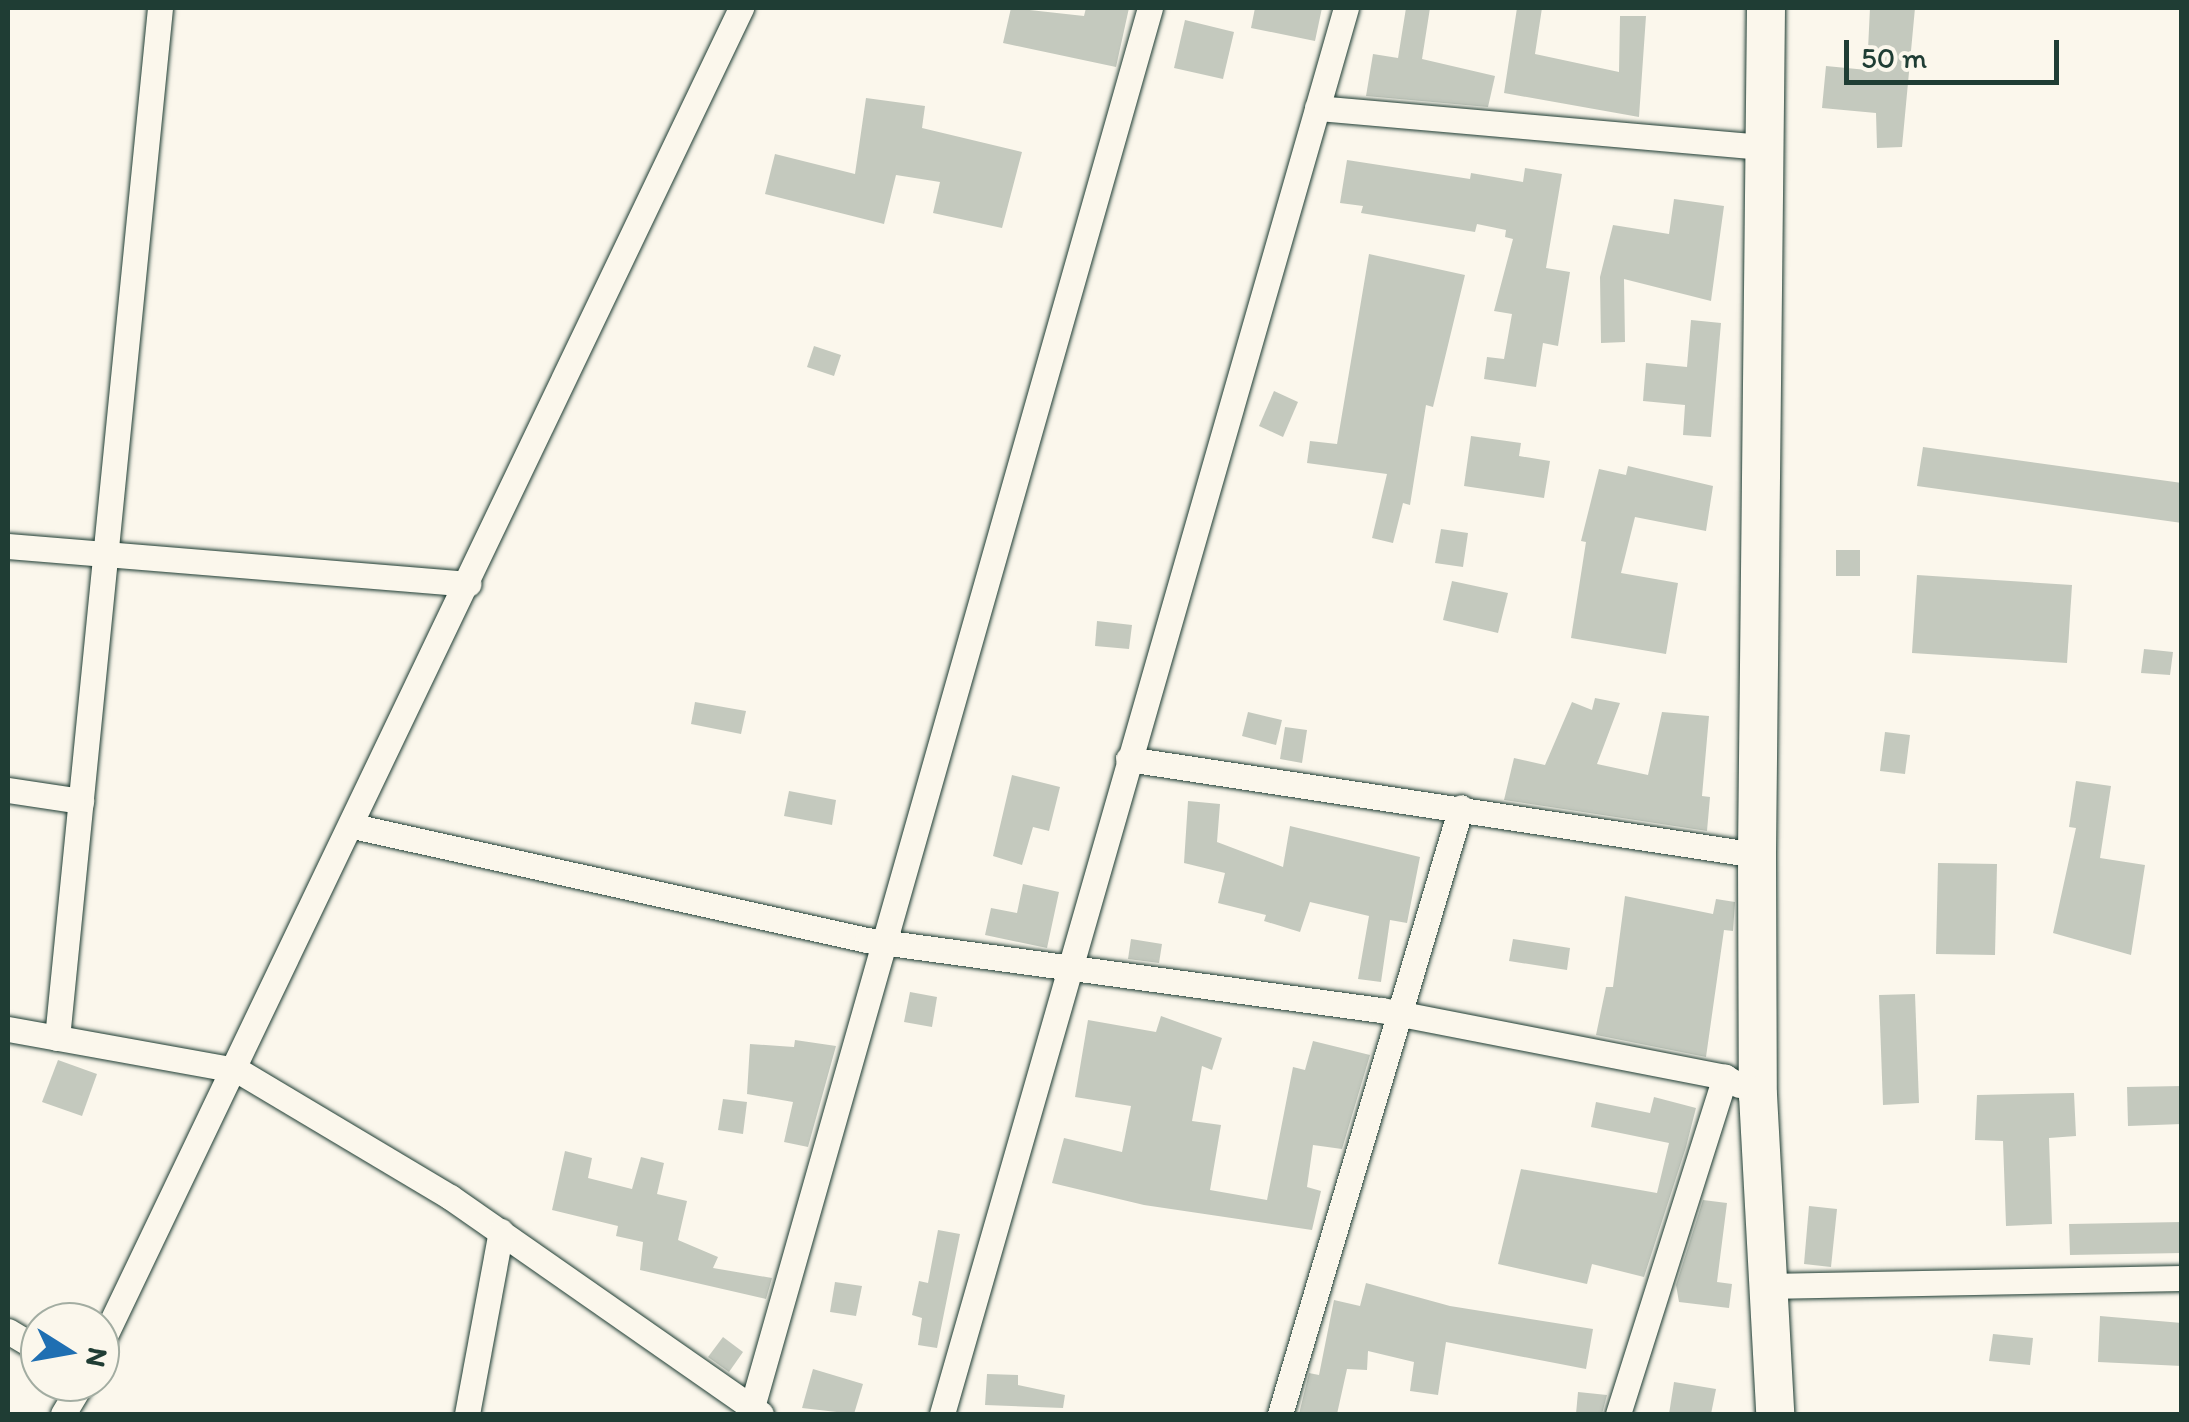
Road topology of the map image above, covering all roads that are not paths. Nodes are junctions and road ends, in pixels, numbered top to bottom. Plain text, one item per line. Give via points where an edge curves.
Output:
1 (160, 8) edge
2 (741, 8) edge
3 (1150, 8) edge
4 (1346, 8) edge
5 (1766, 8) edge
6 (1317, 108) junction
7 (1762, 147) junction
8 (8, 546) edge
9 (105, 554) junction
10 (468, 584) junction
11 (1128, 759) junction
12 (8, 790) edge
13 (81, 801) junction
14 (1461, 806) junction
15 (353, 826) junction
16 (1757, 855) junction
17 (884, 942) junction
18 (1068, 966) junction
19 (1399, 1014) junction
20 (8, 1029) edge
21 (57, 1038) junction
22 (238, 1070) junction
23 (1724, 1077) junction
24 (1758, 1095) junction
25 (501, 1231) junction
26 (2182, 1278) edge
27 (1766, 1286) junction
28 (120, 1306) edge
29 (754, 1412) edge
30 (467, 1414) edge
31 (942, 1414) edge
32 (1280, 1414) edge
33 (1618, 1414) edge
34 (1776, 1414) edge

1 - 9 street
2 - 10 street
3 - 17 street
4 - 6 street
5 - 7 main road
6 - 7 street
6 - 11 street
7 - 16 main road
8 - 9 street
9 - 10 street
9 - 13 street
10 - 15 street
11 - 14 street
11 - 18 street
12 - 13 street
13 - 21 street
14 - 16 street
14 - 19 street
15 - 17 street
15 - 22 street
16 - 24 main road
17 - 18 street
17 - 29 street
18 - 19 street
18 - 31 street
19 - 23 street
19 - 32 street
20 - 21 street
21 - 22 street
22 - 25 street
22 - 28 street
23 - 24 street
23 - 33 street
24 - 27 main road
25 - 29 street
25 - 30 street
26 - 27 street
27 - 34 main road

